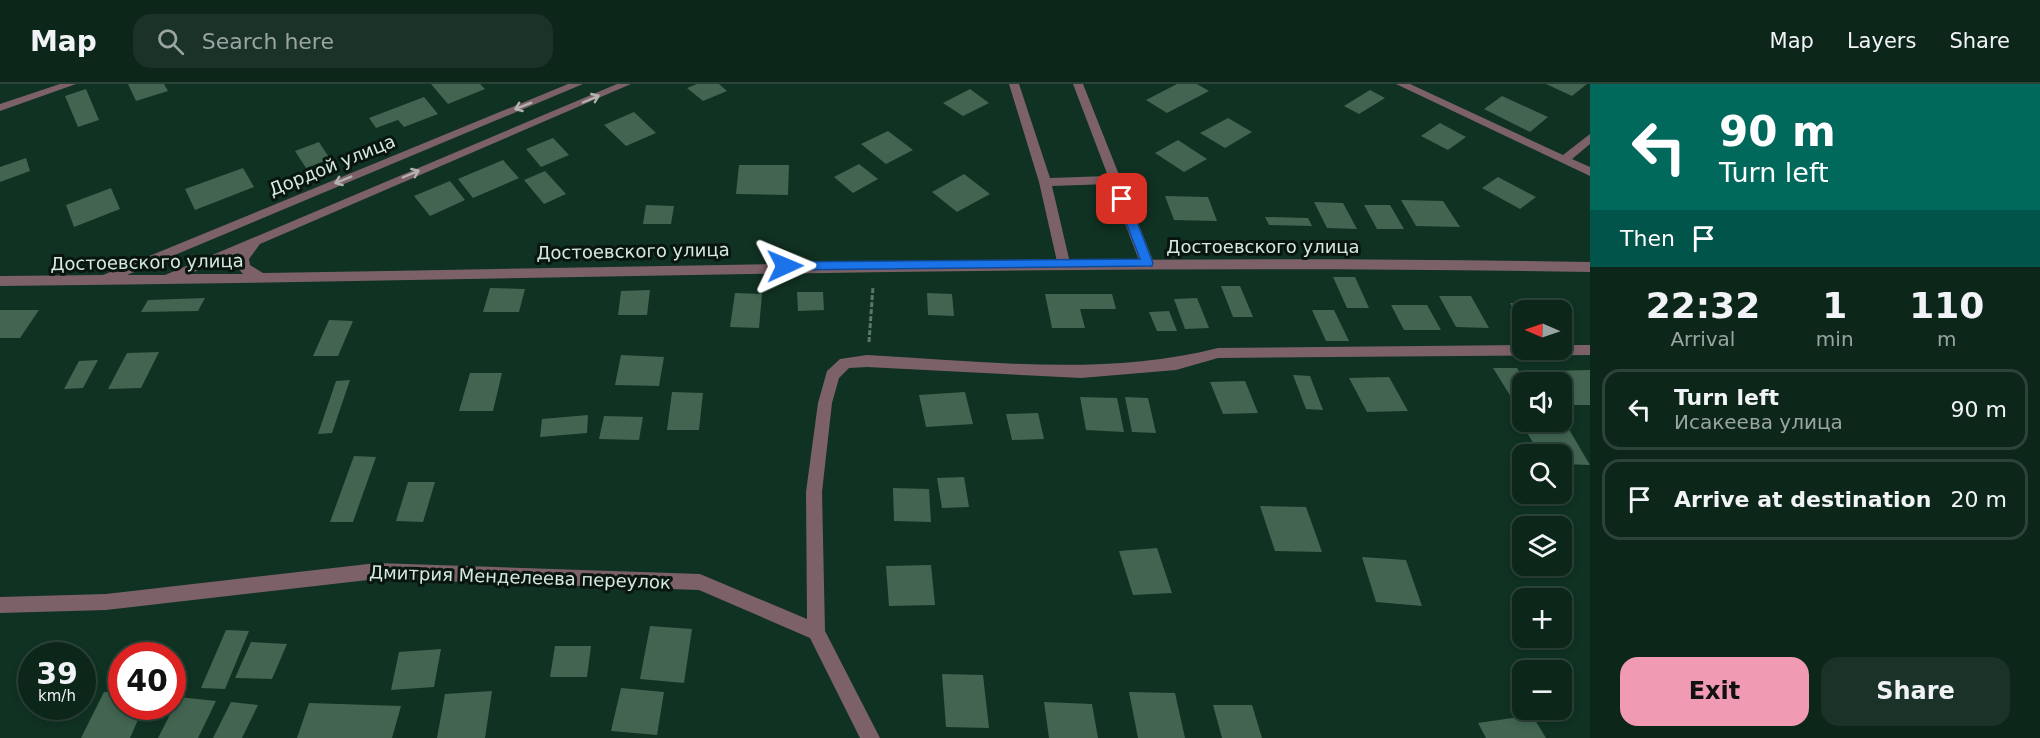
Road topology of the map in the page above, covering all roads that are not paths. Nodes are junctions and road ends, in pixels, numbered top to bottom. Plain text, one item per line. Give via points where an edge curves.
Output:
1 (71, 84) edge
2 (578, 84) edge
3 (626, 84) edge
4 (1014, 84) edge
5 (1078, 84) edge
6 (1401, 84) edge
7 (0, 108) edge
8 (1590, 138) edge
9 (1565, 159) junction
10 (1590, 172) edge
11 (1115, 180) junction
12 (1045, 182) junction
13 (258, 238) junction
14 (185, 245) junction
15 (1063, 263) junction
16 (1147, 263) junction
17 (1590, 267) edge
18 (262, 278) junction
19 (101, 280) junction
20 (164, 280) junction
21 (0, 281) edge
22 (1590, 350) edge
23 (0, 605) edge
24 (816, 632) junction
25 (870, 738) edge

1 - 7 street
2 -> 14 street, Дордой улица
13 -> 3 street
4 - 12 street
5 - 11 street
6 - 9 street
8 - 9 street
9 - 10 street
11 - 12 street
11 - 16 street
12 - 15 street
13 - 18 street via 242,258 251,274
13 - 20 street
14 - 19 street, Дордой улица
14 - 20 street
15 - 16 street, Достоевского улица
15 - 18 street, Достоевского улица
16 - 17 street, Достоевского улица
18 - 20 street, Достоевского улица
19 - 20 street, Достоевского улица
19 - 21 street, Достоевского улица
22 - 24 street via 1218,353 1176,364 1081,372 845,363 832,375 825,404 814,492
23 - 24 street, Дмитрия Менделеева переулок via 106,602 377,571 700,582
24 - 25 street

